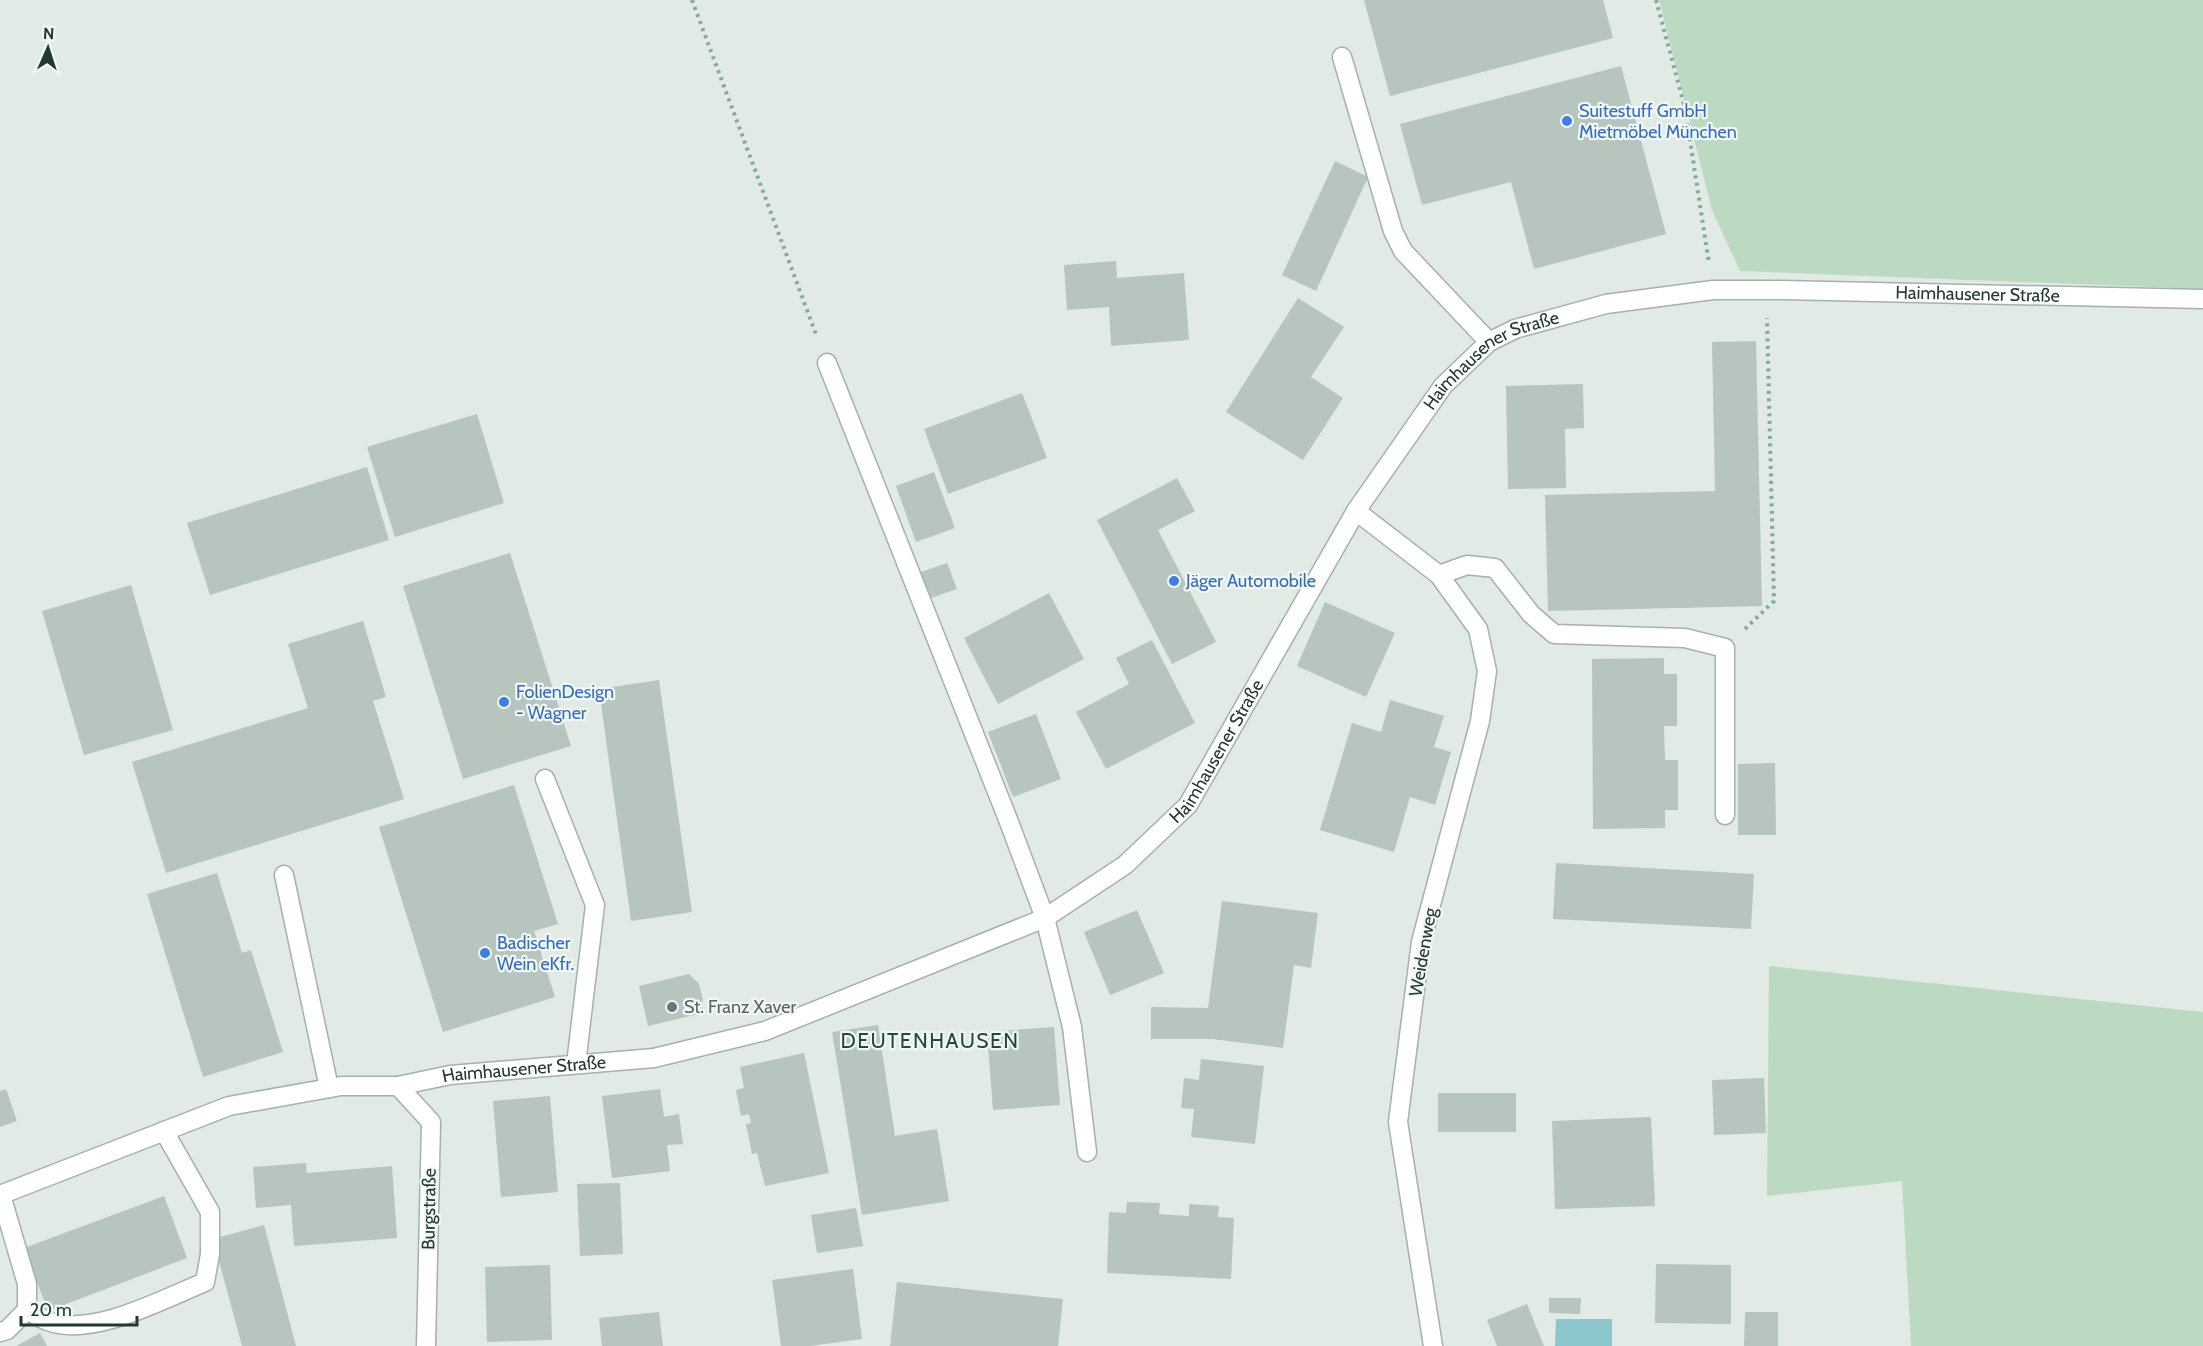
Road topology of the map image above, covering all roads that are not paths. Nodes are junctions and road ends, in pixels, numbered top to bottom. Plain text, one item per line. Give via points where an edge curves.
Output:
1 (1342, 57) dead end
2 (2203, 300) edge
3 (1489, 342) junction
4 (827, 363) road end
5 (1356, 511) junction
6 (1439, 575) junction
7 (545, 779) dead end
8 (1725, 815) dead end
9 (284, 874) dead end
10 (1045, 918) junction
11 (576, 1064) junction
12 (398, 1086) junction
13 (329, 1088) junction
14 (164, 1131) junction
15 (1087, 1152) dead end
16 (0, 1195) edge
17 (27, 1310) junction
18 (0, 1332) edge
19 (426, 1346) edge
20 (1433, 1346) edge

1 - 3 street via 1393,231 1403,251
2 - 3 street, Haimhausener Straße via 1713,290 1606,304 1515,329
3 - 5 street, Haimhausener Straße via 1443,386
4 - 10 street
5 - 6 street, Weidenweg
5 - 10 street, Haimhausener Straße via 1188,805 1125,865
6 - 8 street via 1467,565 1495,568 1531,614 1554,634 1685,638 1725,648
6 - 20 street, Weidenweg via 1478,629 1487,671 1480,721 1421,942 1398,1122
7 - 11 street via 595,905
9 - 13 street
10 - 11 street, Haimhausener Straße via 765,1031 654,1058
10 - 15 street via 1072,1027
11 - 12 street, Haimhausener Straße via 450,1075
12 - 13 street, Haimhausener Straße
12 - 19 street, Burgstraße via 431,1122
13 - 14 street, Haimhausener Straße via 229,1106
14 - 16 street, Haimhausener Straße
14 - 17 street via 210,1212 205,1282 101,1323 49,1322
16 - 17 street via 27,1284
17 - 18 street

